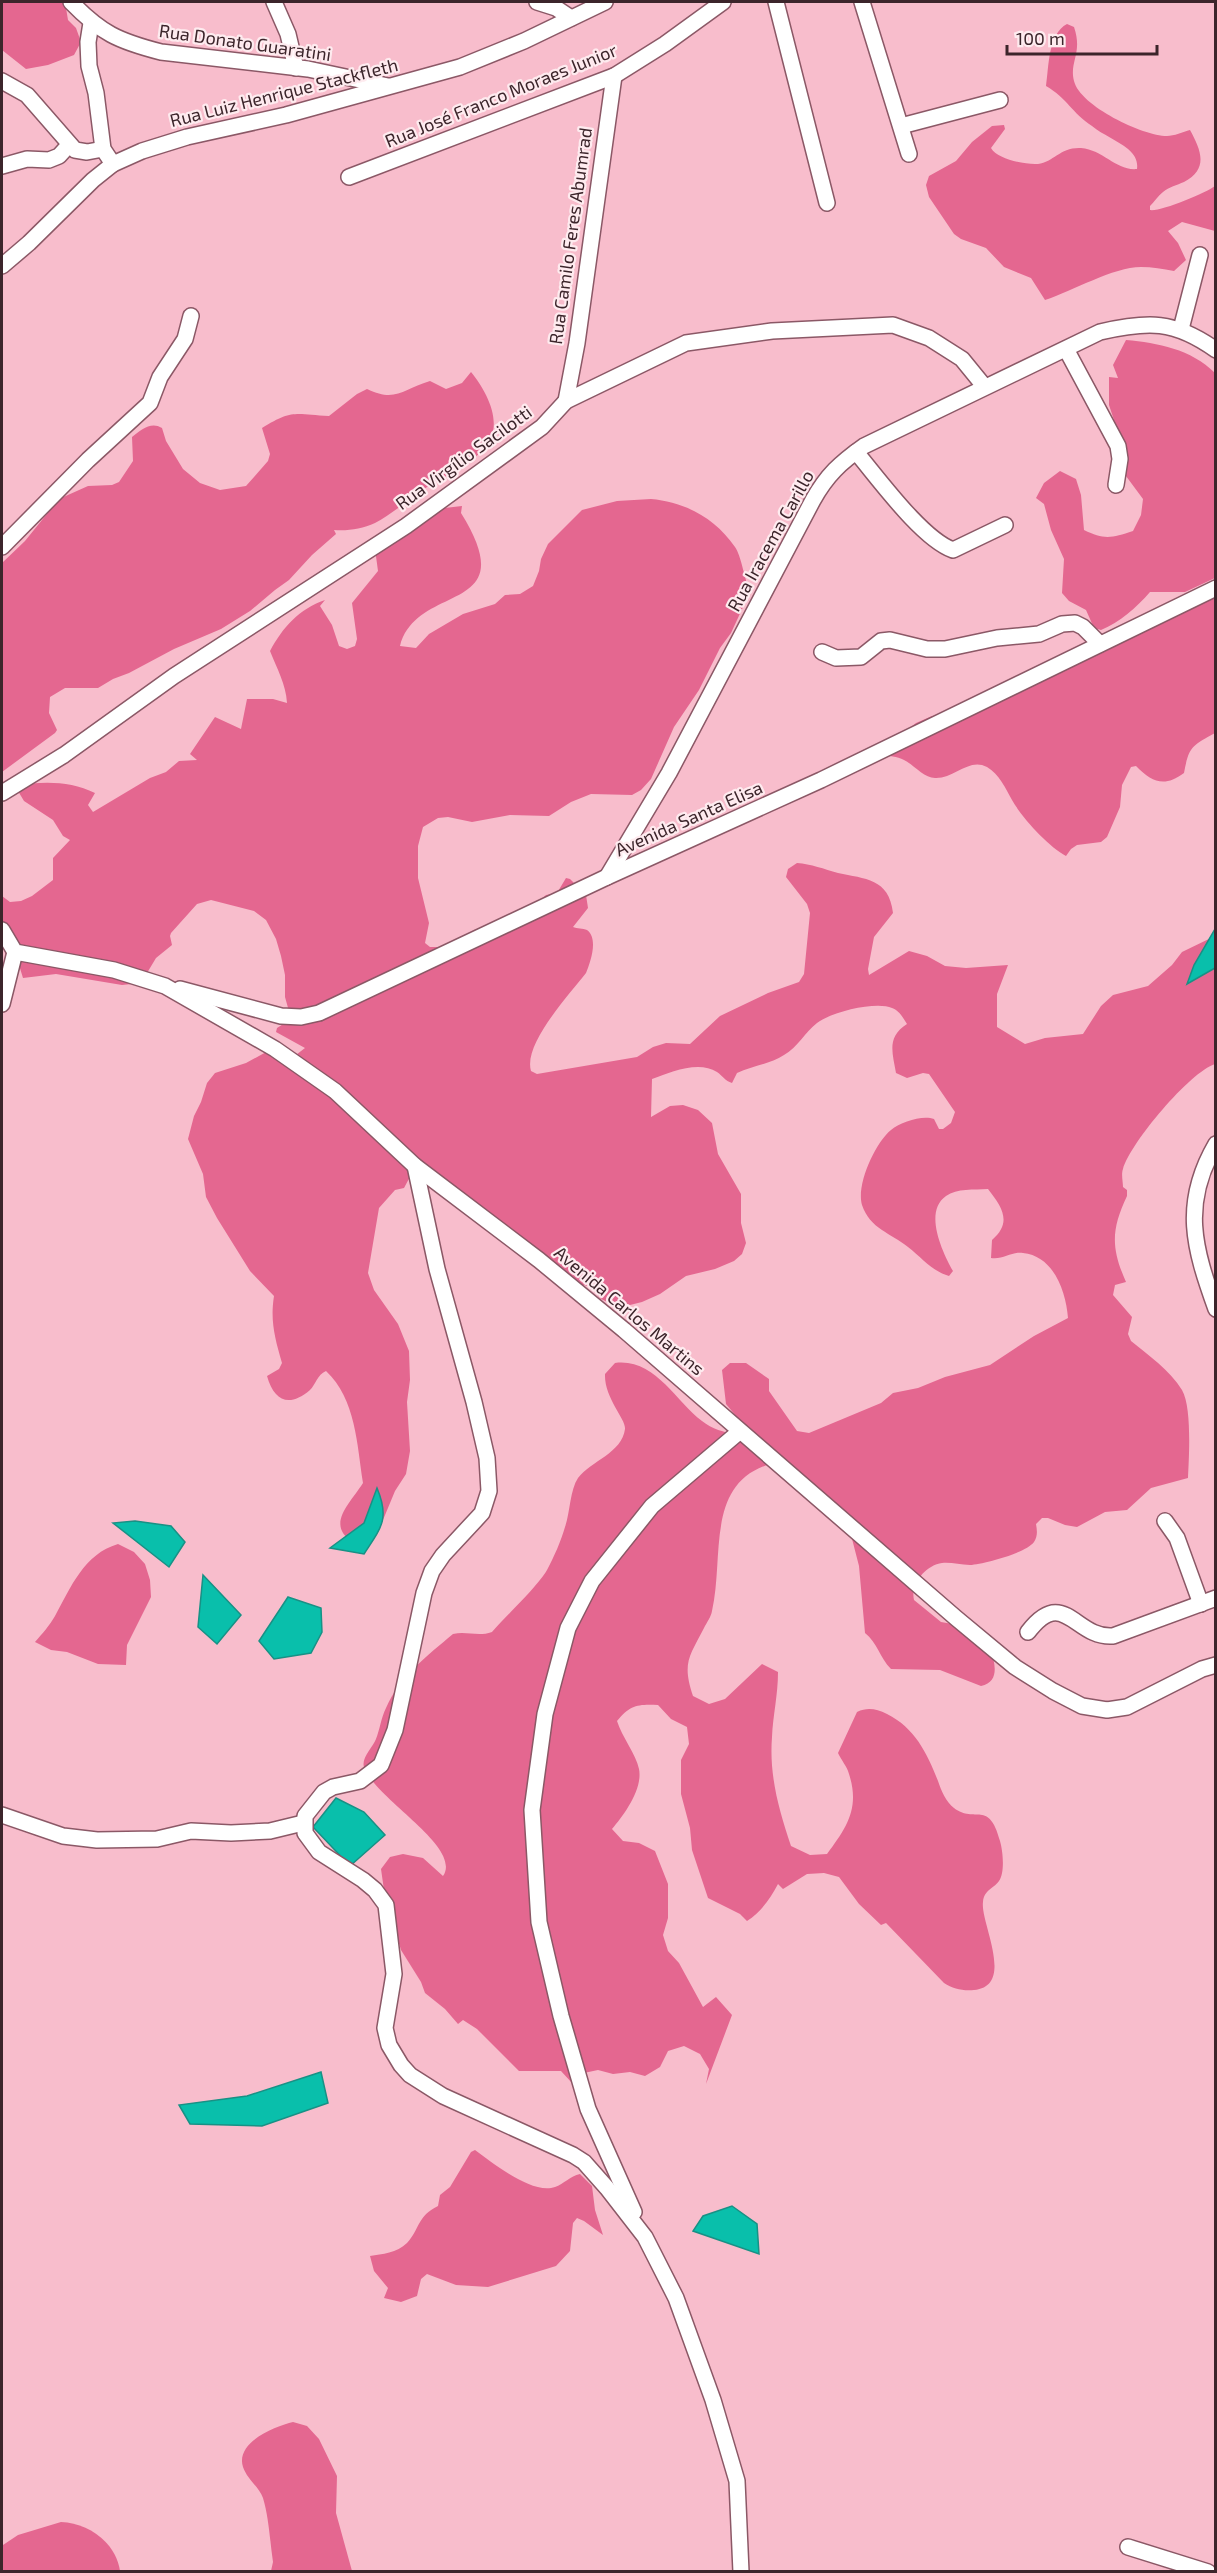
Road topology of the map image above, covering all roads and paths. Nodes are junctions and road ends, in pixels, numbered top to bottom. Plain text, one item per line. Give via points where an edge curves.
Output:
1 (71, 2) edge
2 (274, 2) edge
3 (537, 2) edge
4 (605, 2) edge
5 (723, 2) edge
6 (776, 2) edge
7 (862, 2) edge
8 (571, 18) junction
9 (92, 23) junction
10 (296, 68) junction
11 (614, 76) junction
12 (2, 81) edge
13 (392, 87) junction
14 (1000, 100) dead end
15 (901, 126) junction
16 (69, 145) junction
17 (103, 149) junction
18 (909, 154) dead end
19 (114, 164) junction
20 (2, 166) edge
21 (349, 177) dead end
22 (826, 204) dead end
23 (1200, 255) dead end
24 (2, 266) edge
25 (191, 316) dead end
26 (1181, 329) junction
27 (1066, 349) junction
28 (1215, 350) edge
29 (984, 386) junction
30 (566, 401) junction
31 (856, 452) junction
32 (1116, 485) dead end
33 (1005, 525) dead end
34 (2, 547) edge
35 (1215, 588) edge
36 (1100, 644) junction
37 (822, 652) dead end
38 (2, 793) edge
39 (607, 877) junction
40 (2, 930) edge
41 (15, 952) junction
42 (165, 986) junction
43 (2, 1004) edge
44 (1215, 1144) edge
45 (415, 1166) junction
46 (1215, 1309) edge
47 (739, 1432) junction
48 (1166, 1521) dead end
49 (1208, 1601) edge
50 (1028, 1632) dead end
51 (1215, 1665) edge
52 (2, 1815) edge
53 (303, 1822) junction
54 (645, 2237) junction
55 (1128, 2547) dead end
56 (741, 2571) edge
57 (1208, 2571) edge

1 - 9 street, Rua Donato Guaratini
2 - 10 street via 288,34
3 - 8 street
4 - 8 street, Rua Luiz Henrique Stackfleth
5 - 11 street, Rua José Franco Moraes Junior
6 - 22 street
7 - 15 street
8 - 13 street, Rua Luiz Henrique Stackfleth via 460,67
9 - 10 street, Rua Donato Guaratini via 110,36 160,52
9 - 17 street via 89,66
10 - 13 street, Rua Donato Guaratini
11 - 21 street, Rua José Franco Moraes Junior
11 - 30 street, Rua Camilo Feres Abumrad
12 - 16 street via 27,95
13 - 19 street, Rua Luiz Henrique Stackfleth via 187,137
14 - 15 street
15 - 18 street
16 - 17 street via 81,151
16 - 20 street via 50,160 27,159
17 - 19 street
19 - 24 street, Rua Luiz Henrique Stackfleth
23 - 26 street
25 - 34 street via 185,339 160,377 150,403
26 - 27 street, Rua Iracema Carillo via 1161,324 1131,325 1100,332
26 - 28 street, Rua Iracema Carillo
27 - 29 street, Rua Iracema Carillo
27 - 32 street via 1118,446
29 - 30 street, Rua Virgílio Sacilotti via 962,359 929,338 893,325 772,331 686,343
29 - 31 street, Rua Iracema Carillo
30 - 38 street, Rua Virgílio Sacilotti via 542,427 406,525
31 - 33 street via 903,506 947,548 953,550
31 - 39 street, Rua Iracema Carillo via 825,478 669,773
35 - 36 street, Avenida Santa Elisa
36 - 37 street via 1075,623 1039,634 945,649 881,640 861,657 836,658
36 - 39 street, Avenida Santa Elisa via 821,780
39 - 42 street, Avenida Santa Elisa via 310,1015 281,1016
40 - 41 street
41 - 42 street, Avenida Carlos Martins via 114,969
41 - 43 street
42 - 45 street, Avenida Carlos Martins via 274,1049 335,1090
44 - 46 street via 1198,1182 1193,1223 1198,1258
45 - 47 street, Avenida Carlos Martins via 539,1260
45 - 53 street via 437,1269 487,1458 489,1491 482,1512 432,1571 395,1730 381,1765 360,1781 327,1789
47 - 51 street, Avenida Carlos Martins via 1015,1667 1070,1701 1094,1709 1127,1707
47 - 54 street via 652,1506 592,1581 568,1628 545,1714 532,1810 539,1922 561,2016 588,2109
48 - 49 street
49 - 50 street via 1113,1636 1097,1635 1056,1612 1038,1620
52 - 53 street via 63,1836 97,1840 157,1839 191,1831 270,1831
53 - 54 street via 313,1846 363,1880 386,1905 394,1974 385,2028 400,2065 443,2096 578,2158
54 - 56 street via 676,2298 732,2459 740,2511
55 - 57 street

